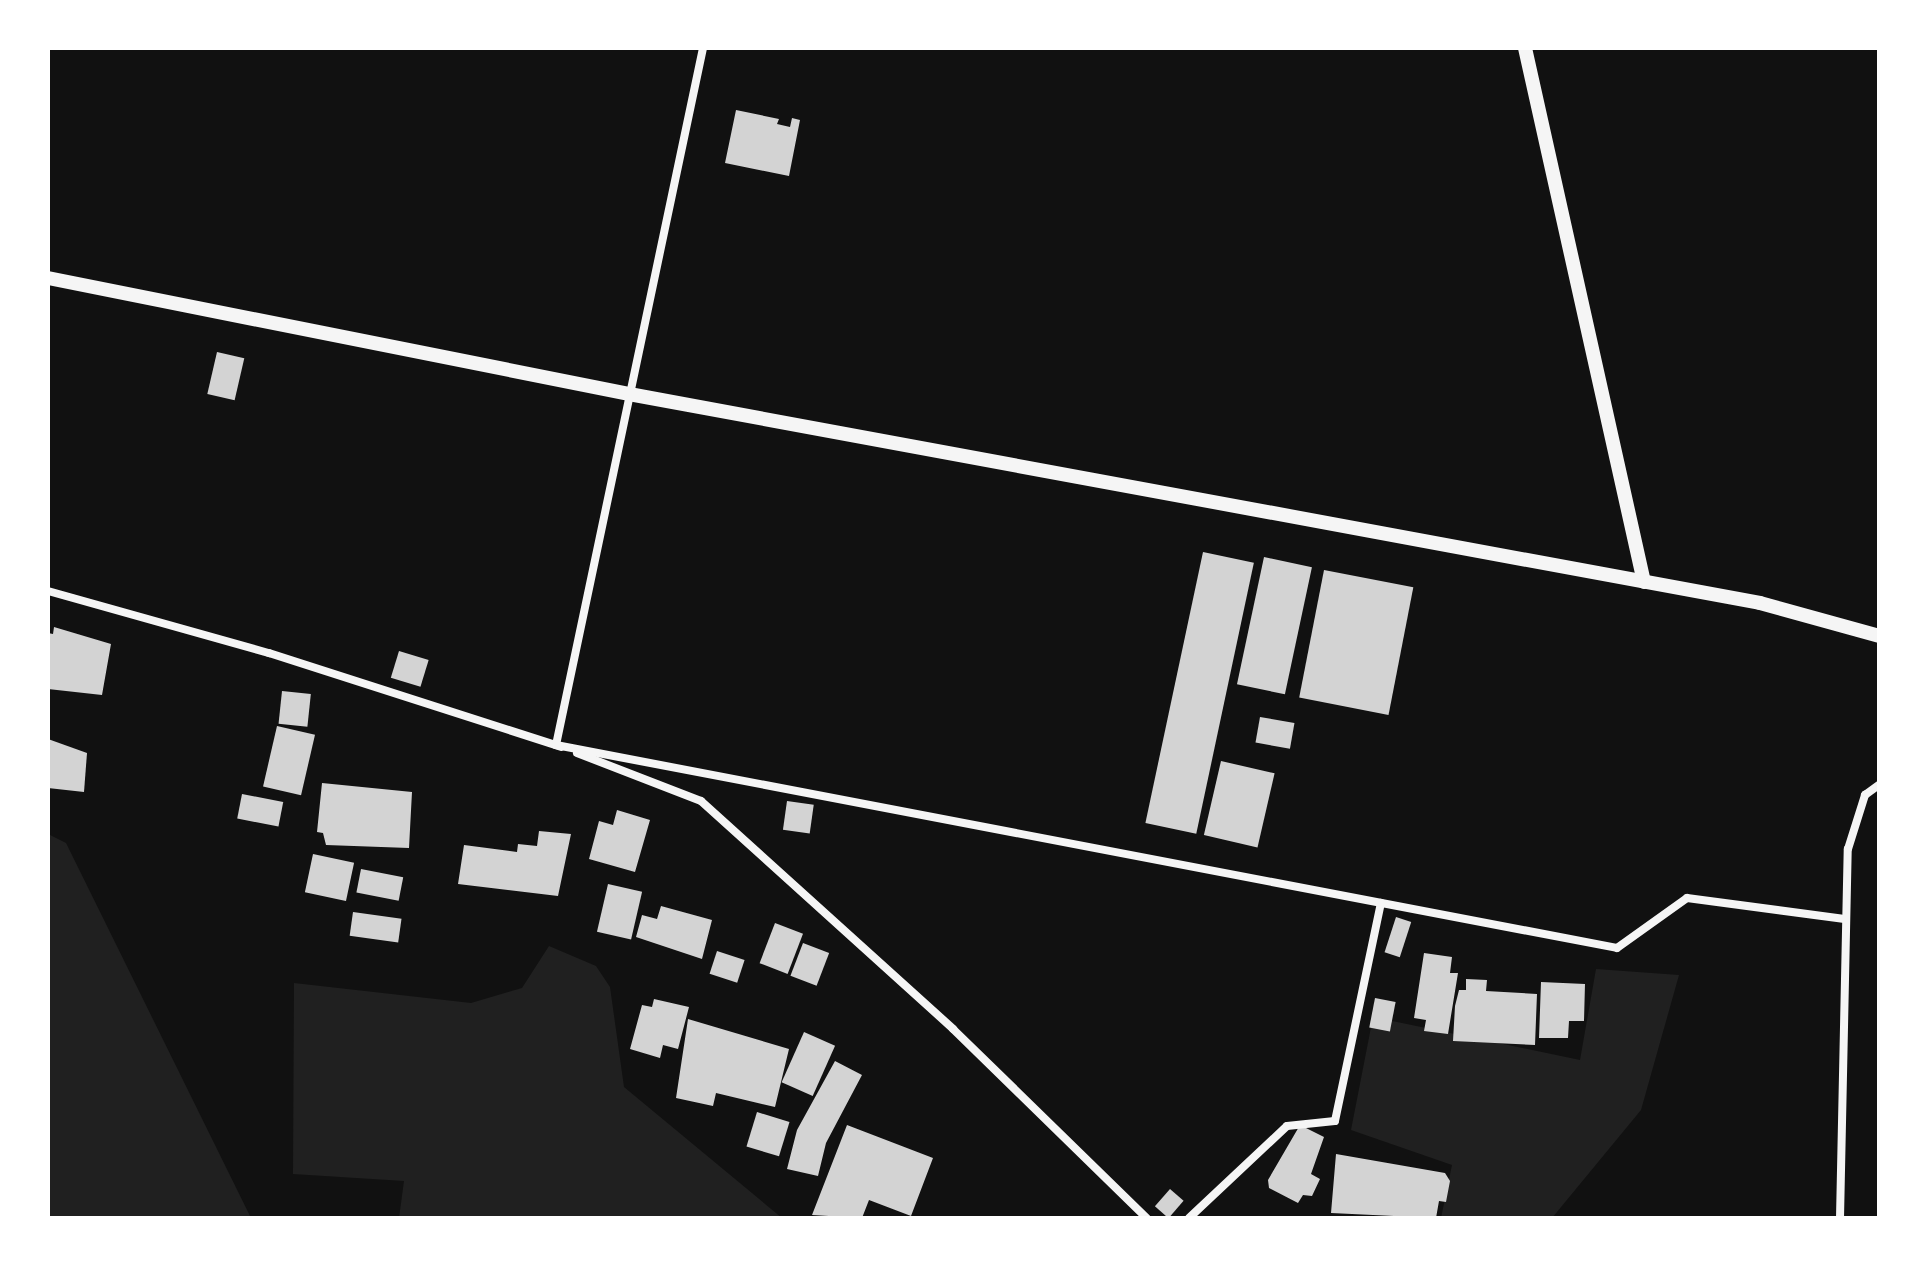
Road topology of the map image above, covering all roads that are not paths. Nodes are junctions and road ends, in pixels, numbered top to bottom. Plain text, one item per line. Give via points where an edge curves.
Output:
1 (703, 48) edge
2 (1525, 48) edge
3 (48, 278) edge
4 (629, 394) junction
5 (1644, 582) junction
6 (48, 591) edge
7 (1879, 636) edge
8 (556, 745) junction
9 (1879, 785) edge
10 (1381, 903) junction
11 (1845, 919) junction
12 (1147, 1218) edge
13 (1189, 1218) edge
14 (1840, 1218) edge

1 - 4 street
2 - 5 street
3 - 4 street
4 - 5 street
4 - 8 street
5 - 7 street via 1760,603
6 - 8 street via 269,653
8 - 10 street
8 - 12 street via 701,801 942,1019
9 - 11 street via 1865,795 1848,849
10 - 11 street via 1617,948 1687,898
10 - 13 street via 1335,1121 1287,1126
11 - 14 street

